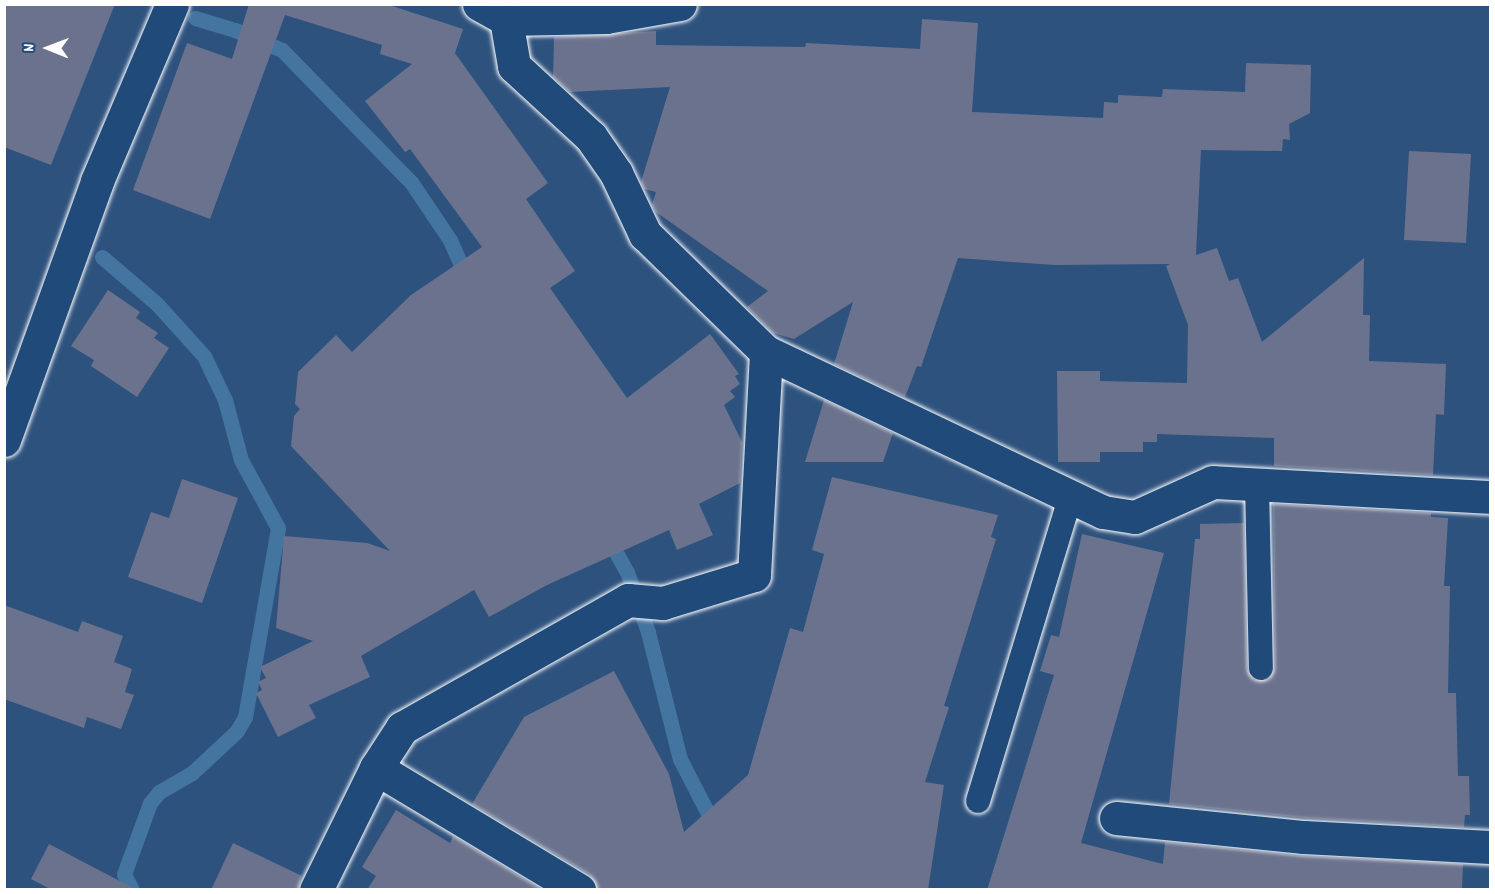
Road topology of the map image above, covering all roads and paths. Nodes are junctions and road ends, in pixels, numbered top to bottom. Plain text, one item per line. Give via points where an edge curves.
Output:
1 (172, 4) edge
2 (680, 4) edge
3 (492, 12) edge
4 (766, 352) junction
5 (6, 424) edge
6 (1257, 483) junction
7 (1491, 497) edge
8 (1070, 498) junction
9 (1261, 668) dead end
10 (376, 768) junction
11 (978, 801) dead end
12 (1116, 818) dead end
13 (1491, 847) edge
14 (316, 890) edge
15 (579, 890) edge

1 - 5 street via 97,181
2 - 3 street via 606,17
3 - 4 street via 514,66 591,136 616,173 645,234
4 - 8 street
4 - 10 street via 754,575 663,603 628,600 402,728
6 - 7 street
6 - 8 street via 1213,482 1135,517 1103,512
6 - 9 lane
8 - 11 lane
10 - 14 street
10 - 15 street
12 - 13 street via 1304,837

